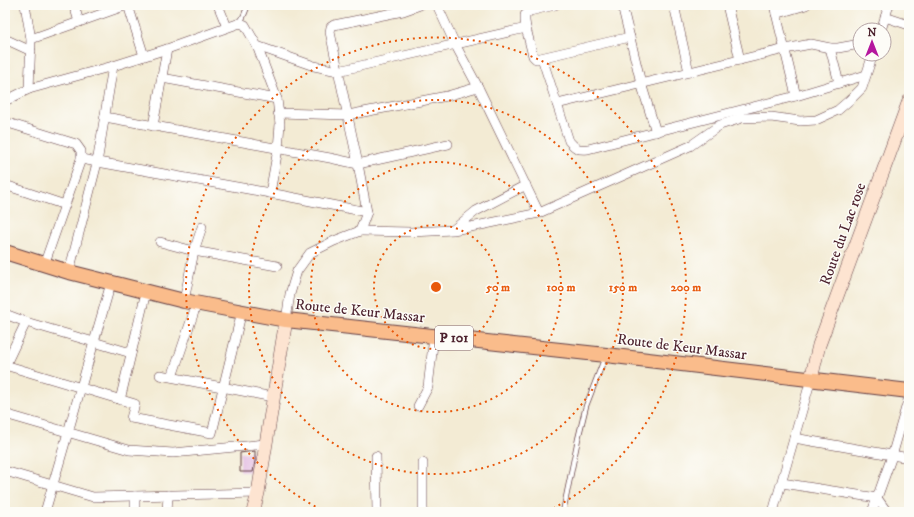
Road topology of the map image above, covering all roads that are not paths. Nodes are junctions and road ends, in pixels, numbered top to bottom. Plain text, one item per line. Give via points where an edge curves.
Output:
1 (25, 5) edge
2 (74, 5) edge
3 (127, 5) edge
4 (218, 5) edge
5 (248, 5) edge
6 (420, 5) edge
7 (437, 5) edge
8 (555, 5) edge
9 (622, 5) edge
10 (674, 5) edge
11 (727, 5) edge
12 (806, 5) edge
13 (889, 5) edge
14 (775, 9) edge
15 (885, 17) junction
16 (79, 22) junction
17 (240, 22) junction
18 (883, 22) edge
19 (909, 25) edge
20 (227, 27) junction
21 (526, 28) junction
22 (630, 37) junction
23 (5, 39) edge
24 (31, 39) junction
25 (455, 44) junction
26 (852, 45) edge
27 (257, 46) junction
28 (830, 48) junction
29 (167, 49) junction
30 (784, 49) junction
31 (31, 51) junction
32 (144, 56) junction
33 (542, 58) junction
34 (740, 60) junction
35 (870, 62) edge
36 (113, 66) junction
37 (338, 71) junction
38 (689, 72) junction
39 (866, 75) junction
40 (162, 78) junction
41 (642, 83) junction
42 (839, 83) junction
43 (478, 87) junction
44 (29, 89) junction
45 (796, 96) junction
46 (7, 97) edge
47 (277, 99) junction
48 (909, 101) edge
49 (557, 104) junction
50 (278, 113) junction
51 (348, 115) junction
52 (105, 117) junction
53 (5, 122) edge
54 (153, 126) junction
55 (656, 132) junction
56 (448, 144) dead end
57 (278, 148) junction
58 (81, 159) junction
59 (97, 163) junction
60 (358, 164) junction
61 (5, 185) edge
62 (526, 185) junction
63 (270, 193) junction
64 (65, 205) junction
65 (367, 212) junction
66 (540, 213) junction
67 (202, 227) dead end
68 (453, 230) junction
69 (360, 231) junction
70 (160, 242) dead end
71 (194, 251) junction
72 (5, 252) edge
73 (44, 265) junction
74 (278, 266) dead end
75 (69, 272) junction
76 (111, 283) junction
77 (146, 292) junction
78 (191, 302) junction
79 (242, 311) junction
80 (5, 314) edge
81 (286, 320) junction
82 (26, 322) junction
83 (434, 336) junction
84 (94, 342) junction
85 (132, 353) junction
86 (606, 355) junction
87 (5, 366) edge
88 (160, 375) dead end
89 (172, 377) junction
90 (811, 379) junction
91 (81, 388) junction
92 (223, 388) junction
93 (909, 391) edge
94 (273, 397) junction
95 (909, 397) edge
96 (120, 400) junction
97 (418, 406) dead end
98 (5, 414) edge
99 (68, 432) junction
100 (794, 438) junction
101 (266, 444) junction
102 (376, 456) dead end
103 (892, 456) junction
104 (909, 458) edge
105 (423, 463) dead end
106 (5, 471) edge
107 (782, 483) junction
108 (53, 485) junction
109 (258, 493) junction
110 (168, 495) junction
111 (135, 496) junction
112 (877, 498) junction
113 (45, 512) edge
114 (134, 512) edge
115 (167, 512) edge
116 (253, 512) edge
117 (377, 512) edge
118 (423, 512) edge
119 (563, 512) edge
120 (773, 512) edge
121 (872, 512) edge
122 (887, 512) edge

1 - 24 street
2 - 16 street
3 - 16 street
3 - 32 street
4 - 20 street
5 - 17 lane
6 - 37 street via 331,27
7 - 25 street
8 - 21 street via 525,15
9 - 22 street
10 - 38 street
11 - 34 street
12 - 14 street
13 - 15 street
14 - 30 street
15 - 18 street
15 - 19 street
16 - 24 street
17 - 20 street
17 - 27 street via 245,25
20 - 29 street
21 - 25 street
21 - 33 street via 533,56 536,59
22 - 33 street
22 - 41 street
23 - 31 street
24 - 31 street
25 - 37 street
25 - 43 street
26 - 28 street
27 - 37 street via 314,66
27 - 47 street
28 - 30 street via 811,44
28 - 42 street
29 - 32 street
29 - 40 street
30 - 34 street
30 - 45 street
31 - 44 street
32 - 36 street
33 - 49 street
34 - 38 street
35 - 39 street
36 - 44 street
36 - 52 street
37 - 51 street
38 - 41 street
39 - 42 street
39 - 66 street via 862,88 852,98 838,110 816,120 742,118 720,125 690,146
40 - 47 street
40 - 54 street
41 - 49 street
41 - 55 street
42 - 45 street
43 - 51 street via 447,96
43 - 62 street
44 - 46 street
45 - 55 street
47 - 50 street
48 - 90 main road, Route du Lac rose via 819,345
49 - 55 street via 569,141 580,150
50 - 51 street
50 - 57 street
51 - 60 street
52 - 54 street
52 - 59 street
53 - 58 street via 76,144 81,151
54 - 57 street
56 - 60 street
57 - 60 street
57 - 63 street
58 - 59 street
58 - 64 street
59 - 63 street
59 - 75 street
60 - 65 street
61 - 64 street
62 - 66 street
62 - 68 street via 476,211
63 - 65 street
64 - 73 street
65 - 69 street
66 - 68 street
67 - 71 street
68 - 69 street
69 - 81 street via 310,253 297,271
70 - 71 street
71 - 74 street
71 - 78 street
72 - 73 main road, Route de Keur Massar / P 101
73 - 75 main road, Route de Keur Massar / P 101
75 - 76 main road, Route de Keur Massar / P 101
76 - 77 main road, Route de Keur Massar / P 101
76 - 84 street
77 - 78 main road, Route de Keur Massar / P 101
77 - 85 street
78 - 79 main road, Route de Keur Massar / P 101
78 - 89 street
79 - 81 main road, Route de Keur Massar / P 101
79 - 92 street
80 - 82 street
81 - 83 main road, Route de Keur Massar / P 101
81 - 94 main road
82 - 84 street
82 - 87 street
83 - 86 main road, Route de Keur Massar / P 101
83 - 97 street via 428,387
84 - 85 street
84 - 91 street
85 - 96 street
86 - 90 main road, Route de Keur Massar / P 101
86 - 119 lane via 586,406
87 - 91 street
88 - 89 street
89 - 92 street
90 - 93 main road, Route de Keur Massar / P 101
90 - 100 street
91 - 96 street
91 - 99 street
92 - 94 street
92 - 96 street via 212,433 131,418 135,404
94 - 101 main road
95 - 103 street
98 - 99 street
99 - 101 street via 129,450 173,453
99 - 108 street
100 - 103 street
100 - 107 street
101 - 109 main road
102 - 117 street
103 - 104 street
103 - 112 street
105 - 118 street
106 - 108 street
107 - 112 street
107 - 120 street
108 - 111 street via 93,497
108 - 113 street
109 - 110 street
109 - 116 main road
110 - 111 street
110 - 115 street
111 - 114 street
112 - 121 street
112 - 122 street

